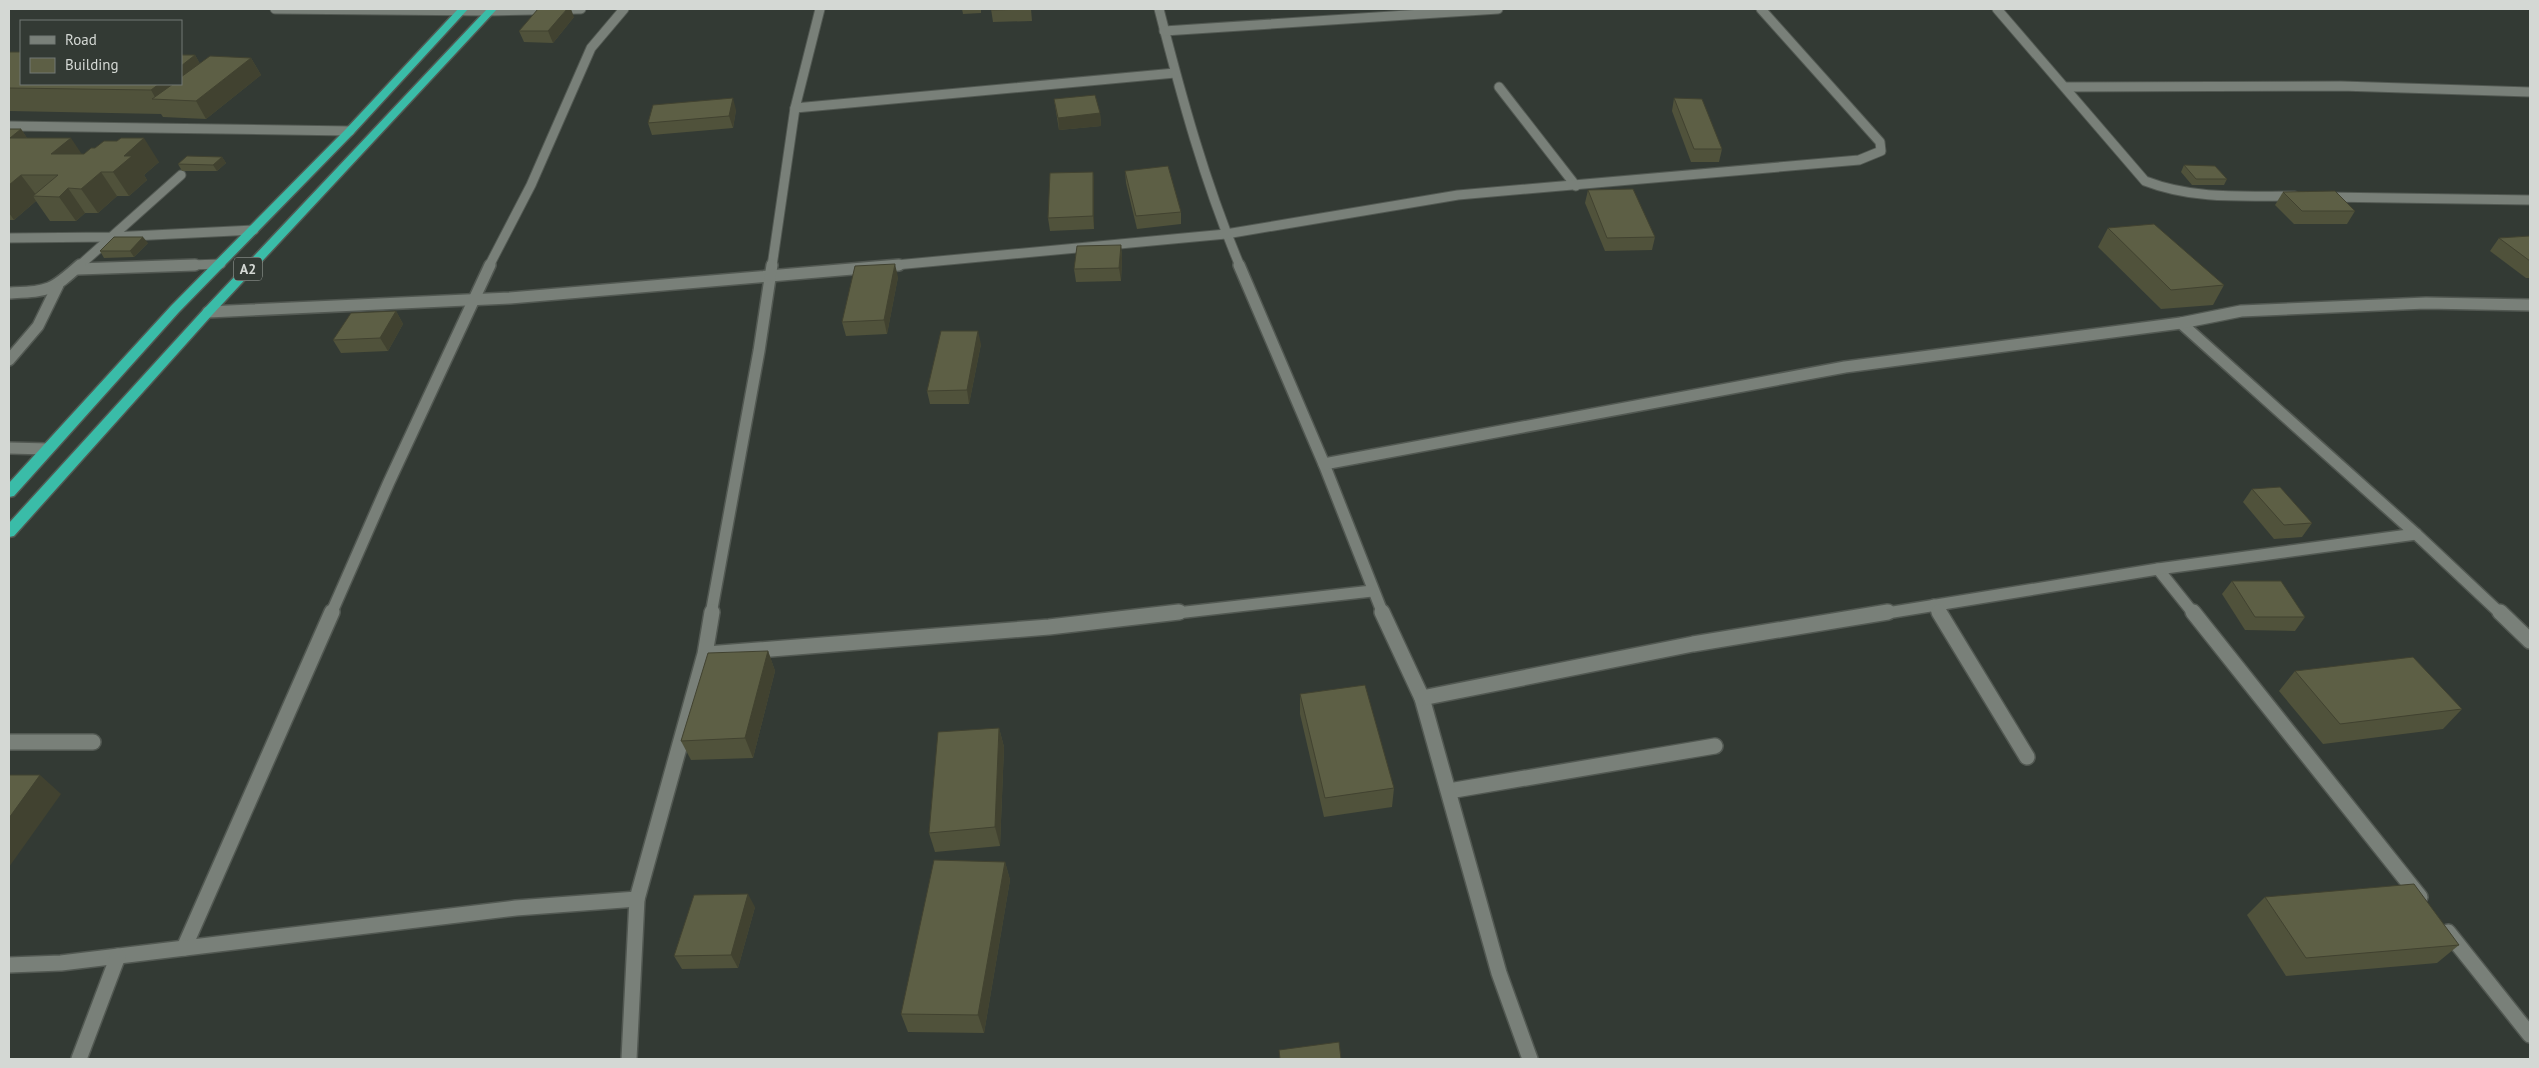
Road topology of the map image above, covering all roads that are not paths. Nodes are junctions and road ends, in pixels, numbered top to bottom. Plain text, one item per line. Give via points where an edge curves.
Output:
1 (275, 9) edge
2 (462, 9) edge
3 (581, 9) edge
4 (624, 9) edge
5 (820, 9) edge
6 (1159, 9) edge
7 (1343, 9) edge
8 (1498, 9) edge
9 (1761, 9) edge
10 (1997, 9) edge
11 (491, 10) edge
12 (1347, 19) junction
13 (1164, 31) junction
14 (1174, 73) junction
15 (1499, 87) dead end
16 (2065, 87) junction
17 (2530, 92) edge
18 (795, 108) junction
19 (9, 126) edge
20 (350, 131) junction
21 (181, 175) dead end
22 (1576, 186) junction
23 (2530, 200) edge
24 (254, 230) junction
25 (1226, 234) junction
26 (112, 237) junction
27 (9, 238) edge
28 (221, 264) junction
29 (78, 269) junction
30 (771, 277) junction
31 (58, 285) junction
32 (9, 293) edge
33 (472, 300) junction
34 (2530, 305) edge
35 (208, 312) junction
36 (2181, 324) junction
37 (9, 360) edge
38 (9, 448) edge
39 (48, 449) junction
40 (1324, 464) junction
41 (9, 492) edge
42 (9, 532) edge
43 (2416, 534) junction
44 (2158, 569) junction
45 (1372, 591) junction
46 (1934, 605) junction
47 (2530, 641) edge
48 (705, 654) junction
49 (1422, 698) junction
50 (9, 742) edge
51 (93, 742) dead end
52 (1715, 746) dead end
53 (2026, 757) dead end
54 (1449, 791) junction
55 (637, 899) junction
56 (184, 948) junction
57 (118, 956) junction
58 (9, 965) edge
59 (2530, 1035) edge
60 (79, 1059) edge
61 (628, 1059) edge
62 (1530, 1059) edge

1 - 2 street
2 - 11 street
2 - 20 highway, A2
3 - 11 street
4 - 33 street via 592,48 531,185
5 - 18 street
6 - 13 street
7 - 12 street
8 - 12 street
9 - 22 street via 1880,142 1881,151 1860,160
10 - 16 street
11 - 35 highway, A2
12 - 13 street
13 - 14 street
14 - 18 street
14 - 25 street
15 - 22 street
16 - 17 street via 2340,86
16 - 23 street via 2145,181 2163,189 2196,194
18 - 30 street
19 - 20 street
20 - 24 highway, A2
21 - 26 street
22 - 25 street via 1458,195
24 - 26 street
24 - 28 highway, A2
25 - 30 street
25 - 40 street
26 - 27 street
26 - 29 street
28 - 29 street
28 - 39 highway, A2 via 175,309
29 - 31 street
30 - 33 street
30 - 48 street via 724,530
31 - 32 street via 45,291
31 - 37 street via 46,316 30,339
33 - 35 street
33 - 56 street
34 - 36 street via 2426,303 2251,310
35 - 42 highway, A2
36 - 40 street via 1845,367
36 - 43 street
38 - 39 street
39 - 41 highway, A2
40 - 45 street
43 - 44 street
43 - 47 street
44 - 46 street
44 - 59 street
45 - 48 street via 1049,627
45 - 49 street
46 - 49 street via 1693,644
46 - 53 street
48 - 55 street
49 - 54 street
50 - 51 street
52 - 54 street
54 - 62 street via 1499,973
55 - 56 street via 516,908
55 - 61 street
56 - 57 street
57 - 58 street
57 - 60 street

